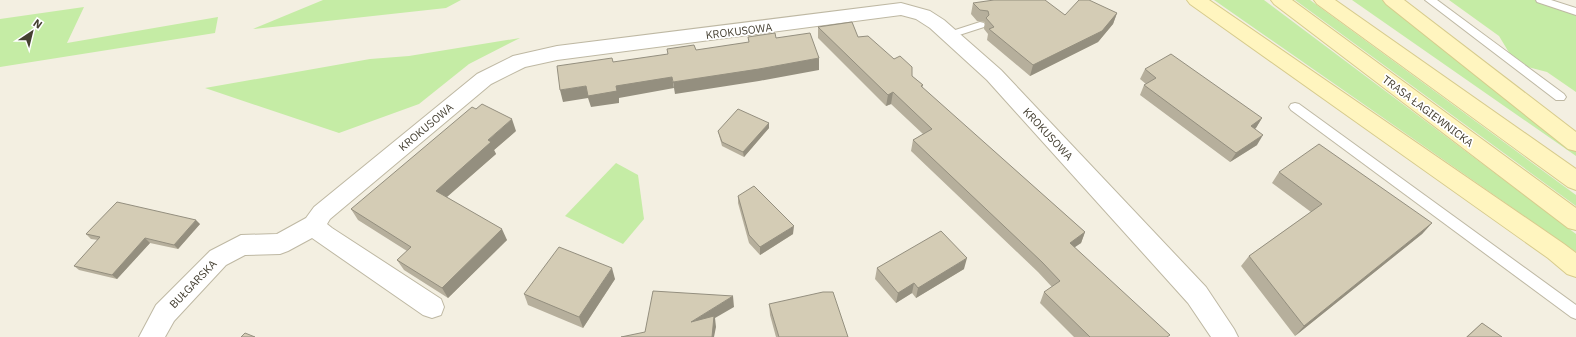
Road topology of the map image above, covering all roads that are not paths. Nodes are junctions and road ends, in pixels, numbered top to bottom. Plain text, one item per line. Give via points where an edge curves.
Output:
1 (1196, 0) edge
2 (1280, 0) edge
3 (1323, 0) edge
4 (1392, 0) edge
5 (1430, 0) edge
6 (1541, 0) edge
7 (1576, 12) edge
8 (980, 24) edge
9 (950, 35) junction
10 (1560, 97) dead end
11 (1294, 107) dead end
12 (1576, 143) edge
13 (1576, 181) edge
14 (1576, 221) edge
15 (314, 225) junction
16 (1576, 267) edge
17 (432, 307) dead end
18 (1576, 313) edge
19 (152, 337) edge
20 (1225, 337) edge

1 - 16 main road
2 - 14 main road, TRASA ŁAGIEWNICKA
3 - 13 main road
4 - 12 main road
5 - 10 lane
6 - 7 lane
8 - 9 lane
9 - 15 street, KROKUSOWA via 923,15 902,9 520,61 484,79 322,213
9 - 20 street, KROKUSOWA via 994,75 1197,295
11 - 18 lane
15 - 17 street via 324,235
15 - 19 street, BUŁGARSKA via 280,244 241,245 218,258 165,313

